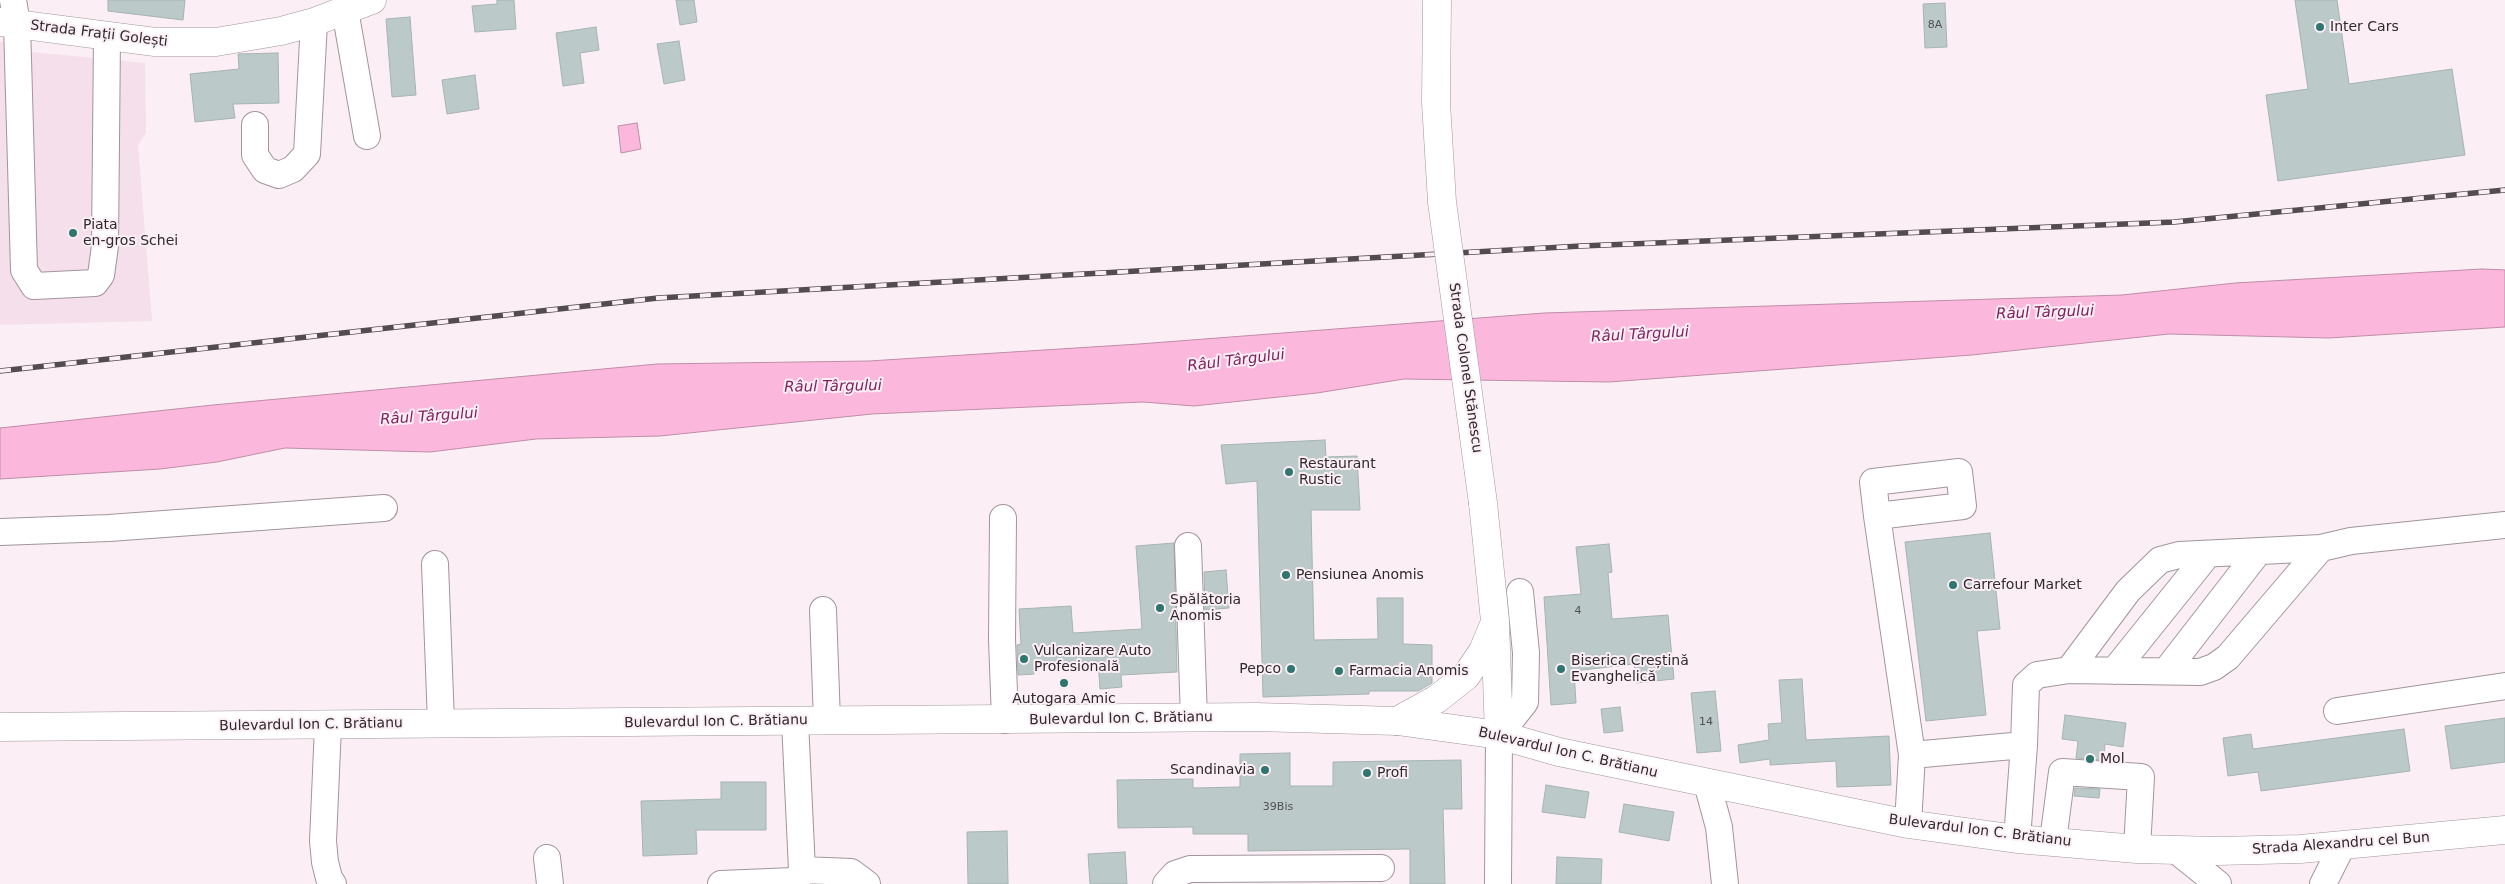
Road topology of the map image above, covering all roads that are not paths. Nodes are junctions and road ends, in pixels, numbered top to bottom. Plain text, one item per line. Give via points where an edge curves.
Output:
1 (372, 0) edge
2 (1437, 0) edge
3 (345, 10) junction
4 (10, 15) edge
5 (314, 22) junction
6 (107, 36) junction
7 (255, 125) dead end
8 (367, 136) dead end
9 (384, 508) dead end
10 (1877, 516) dead end
11 (1003, 518) dead end
12 (2505, 525) edge
13 (0, 532) edge
14 (1188, 546) dead end
15 (2321, 548) junction
16 (2259, 551) junction
17 (2208, 554) junction
18 (435, 564) dead end
19 (1520, 592) dead end
20 (822, 610) dead end
21 (1495, 621) junction
22 (2069, 670) junction
23 (2114, 671) junction
24 (2166, 671) junction
25 (2505, 686) edge
26 (2336, 711) dead end
27 (1194, 718) junction
28 (1005, 720) junction
29 (796, 721) junction
30 (827, 721) junction
31 (1396, 721) junction
32 (441, 723) junction
33 (328, 726) junction
34 (0, 727) edge
35 (1499, 735) junction
36 (2024, 745) junction
37 (1912, 755) junction
38 (1707, 783) junction
39 (1908, 824) junction
40 (2505, 830) edge
41 (2017, 838) junction
42 (2052, 841) junction
43 (2342, 846) junction
44 (2137, 849) junction
45 (2177, 851) junction
46 (548, 858) dead end
47 (1381, 868) dead end
48 (802, 870) junction
49 (333, 884) edge
50 (550, 884) edge
51 (721, 884) edge
52 (866, 884) edge
53 (1166, 884) edge
54 (1498, 884) edge
55 (1725, 884) edge
56 (2218, 884) edge
57 (2323, 884) edge

1 - 3 main road, Strada Frații Golești
2 - 21 main road, Strada Colonel Stănescu, bridge via 1436,103 1442,202 1483,503
3 - 5 main road, Strada Frații Golești
3 - 8 street
4 - 6 main road, Strada Frații Golești
4 - 6 street via 24,270 34,286 95,284 101,275 105,246
5 - 6 main road, Strada Frații Golești via 281,32 216,42 155,42
5 - 7 street via 307,154 293,169 279,175 265,170 255,155
9 - 13 street via 109,528
10 - 37 street
11 - 28 street
12 - 15 street via 2351,541
14 - 27 street
15 - 16 street
15 - 24 street via 2228,657 2200,672
16 - 17 street
16 - 24 street
17 - 22 street via 2179,555 2160,560 2128,591
17 - 23 street
18 - 32 street
19 - 35 street via 1526,653 1525,702
20 - 30 street
21 - 31 main road via 1483,651 1466,676 1437,699
21 - 35 main road, Strada Colonel Stănescu
22 - 23 street
22 - 36 street via 2037,675 2026,685
23 - 24 street
25 - 26 street
27 - 28 main road, Bulevardul Ion C. Brătianu
27 - 31 main road, Bulevardul Ion C. Brătianu
28 - 30 main road, Bulevardul Ion C. Brătianu
29 - 30 main road, Bulevardul Ion C. Brătianu
29 - 32 main road, Bulevardul Ion C. Brătianu
29 - 48 street
31 - 35 main road, Bulevardul Ion C. Brătianu
32 - 33 main road, Bulevardul Ion C. Brătianu
33 - 34 main road, Bulevardul Ion C. Brătianu
33 - 49 street via 322,841
35 - 38 main road, Bulevardul Ion C. Brătianu via 1559,752
35 - 54 street
36 - 37 street
36 - 41 street
37 - 39 street
38 - 39 main road, Bulevardul Ion C. Brătianu
38 - 55 street via 1719,827
39 - 41 main road, Bulevardul Ion C. Brătianu
40 - 43 main road, Strada Alexandru cel Bun
41 - 42 main road, Bulevardul Ion C. Brătianu
42 - 44 main road, Bulevardul Ion C. Brătianu
42 - 44 street via 2062,772 2141,777
43 - 45 main road, Strada Alexandru cel Bun
43 - 57 street
44 - 45 main road, Bulevardul Ion C. Brătianu
45 - 56 street
46 - 50 street
47 - 53 street via 1190,869 1175,874
48 - 51 street via 799,878 793,881
48 - 52 street via 851,872

